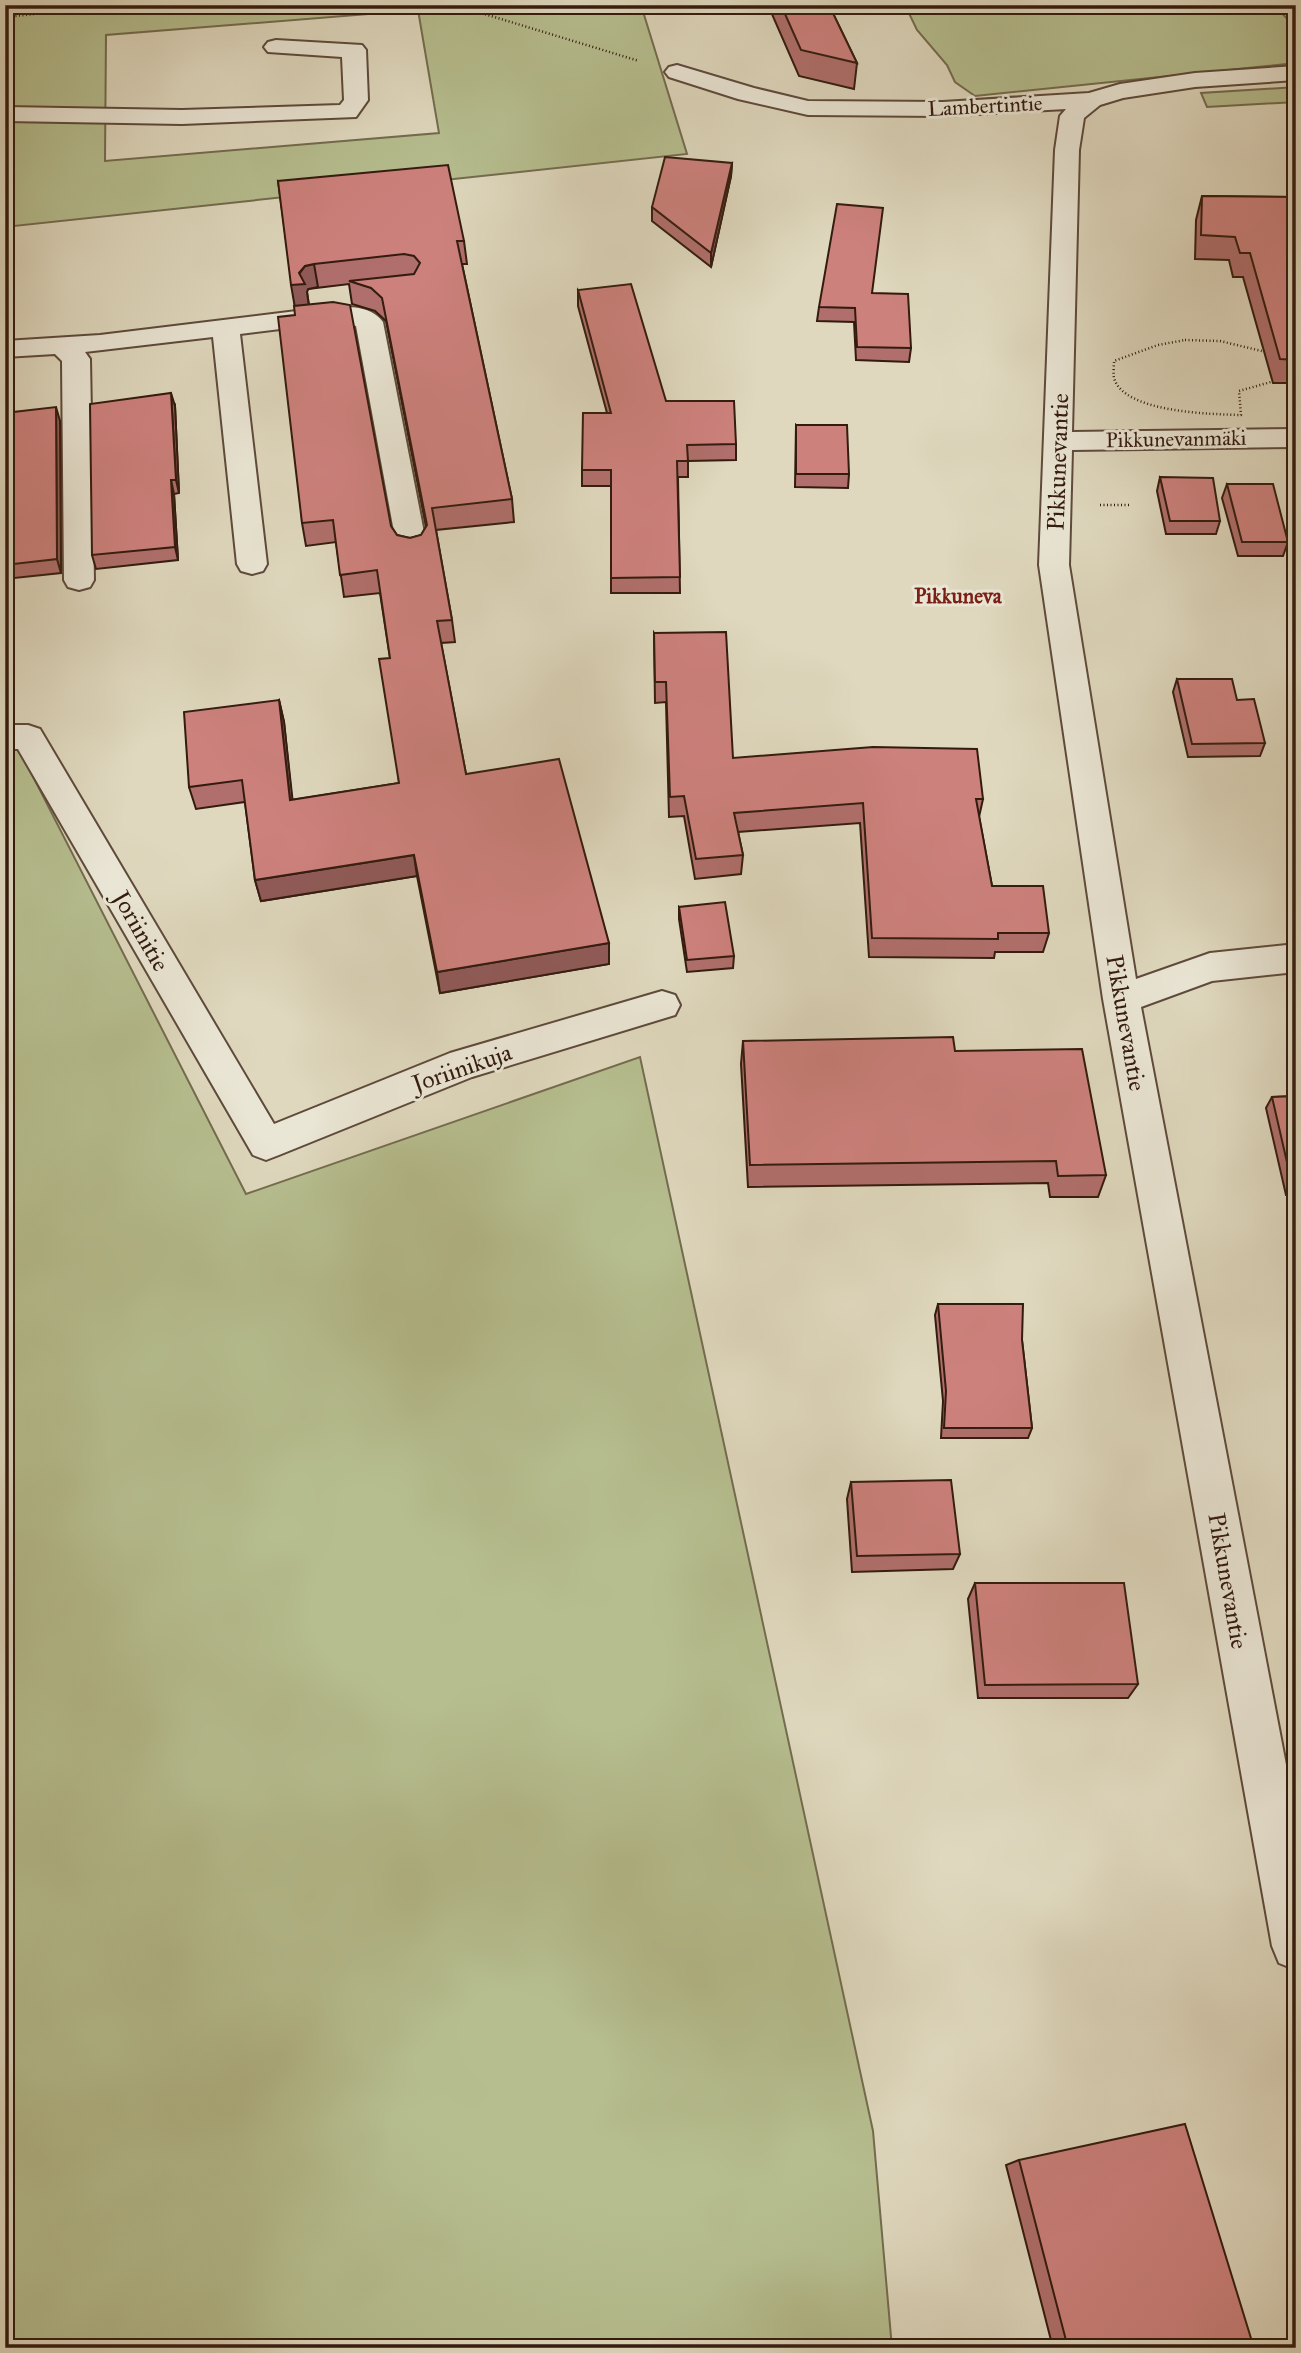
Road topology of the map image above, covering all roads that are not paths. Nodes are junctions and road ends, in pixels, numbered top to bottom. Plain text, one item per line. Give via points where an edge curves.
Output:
1 (276, 47) dead end
2 (677, 72) road end
3 (1296, 73) edge
4 (1091, 100) junction
5 (5, 114) edge
6 (369, 292) edge
7 (226, 327) junction
8 (61, 345) junction
9 (5, 349) edge
10 (1296, 438) edge
11 (1057, 440) junction
12 (412, 548) edge
13 (252, 564) dead end
14 (79, 580) dead end
15 (5, 737) edge
16 (1296, 958) edge
17 (1121, 999) junction
18 (662, 1005) dead end
19 (266, 1144) joint
20 (1296, 1946) edge

1 - 5 street via 354,50 356,100 347,113 182,117
2 - 4 street, Lambertintie via 808,108 943,110
3 - 4 street, Lambertintie via 1195,80
4 - 11 street, Pikkunevantie via 1072,116 1067,150
6 - 8 street via 240,307
7 - 8 street
7 - 12 street via 337,314 369,322
7 - 13 street
8 - 9 street
8 - 14 street via 76,359
10 - 11 street, Pikkunevanmäki
11 - 17 street, Pikkunevantie via 1054,565
15 - 19 street, Joriinitie via 28,737
16 - 17 street via 1210,967
17 - 20 street, Pikkunevantie
18 - 19 street, Joriinikuja via 463,1064

